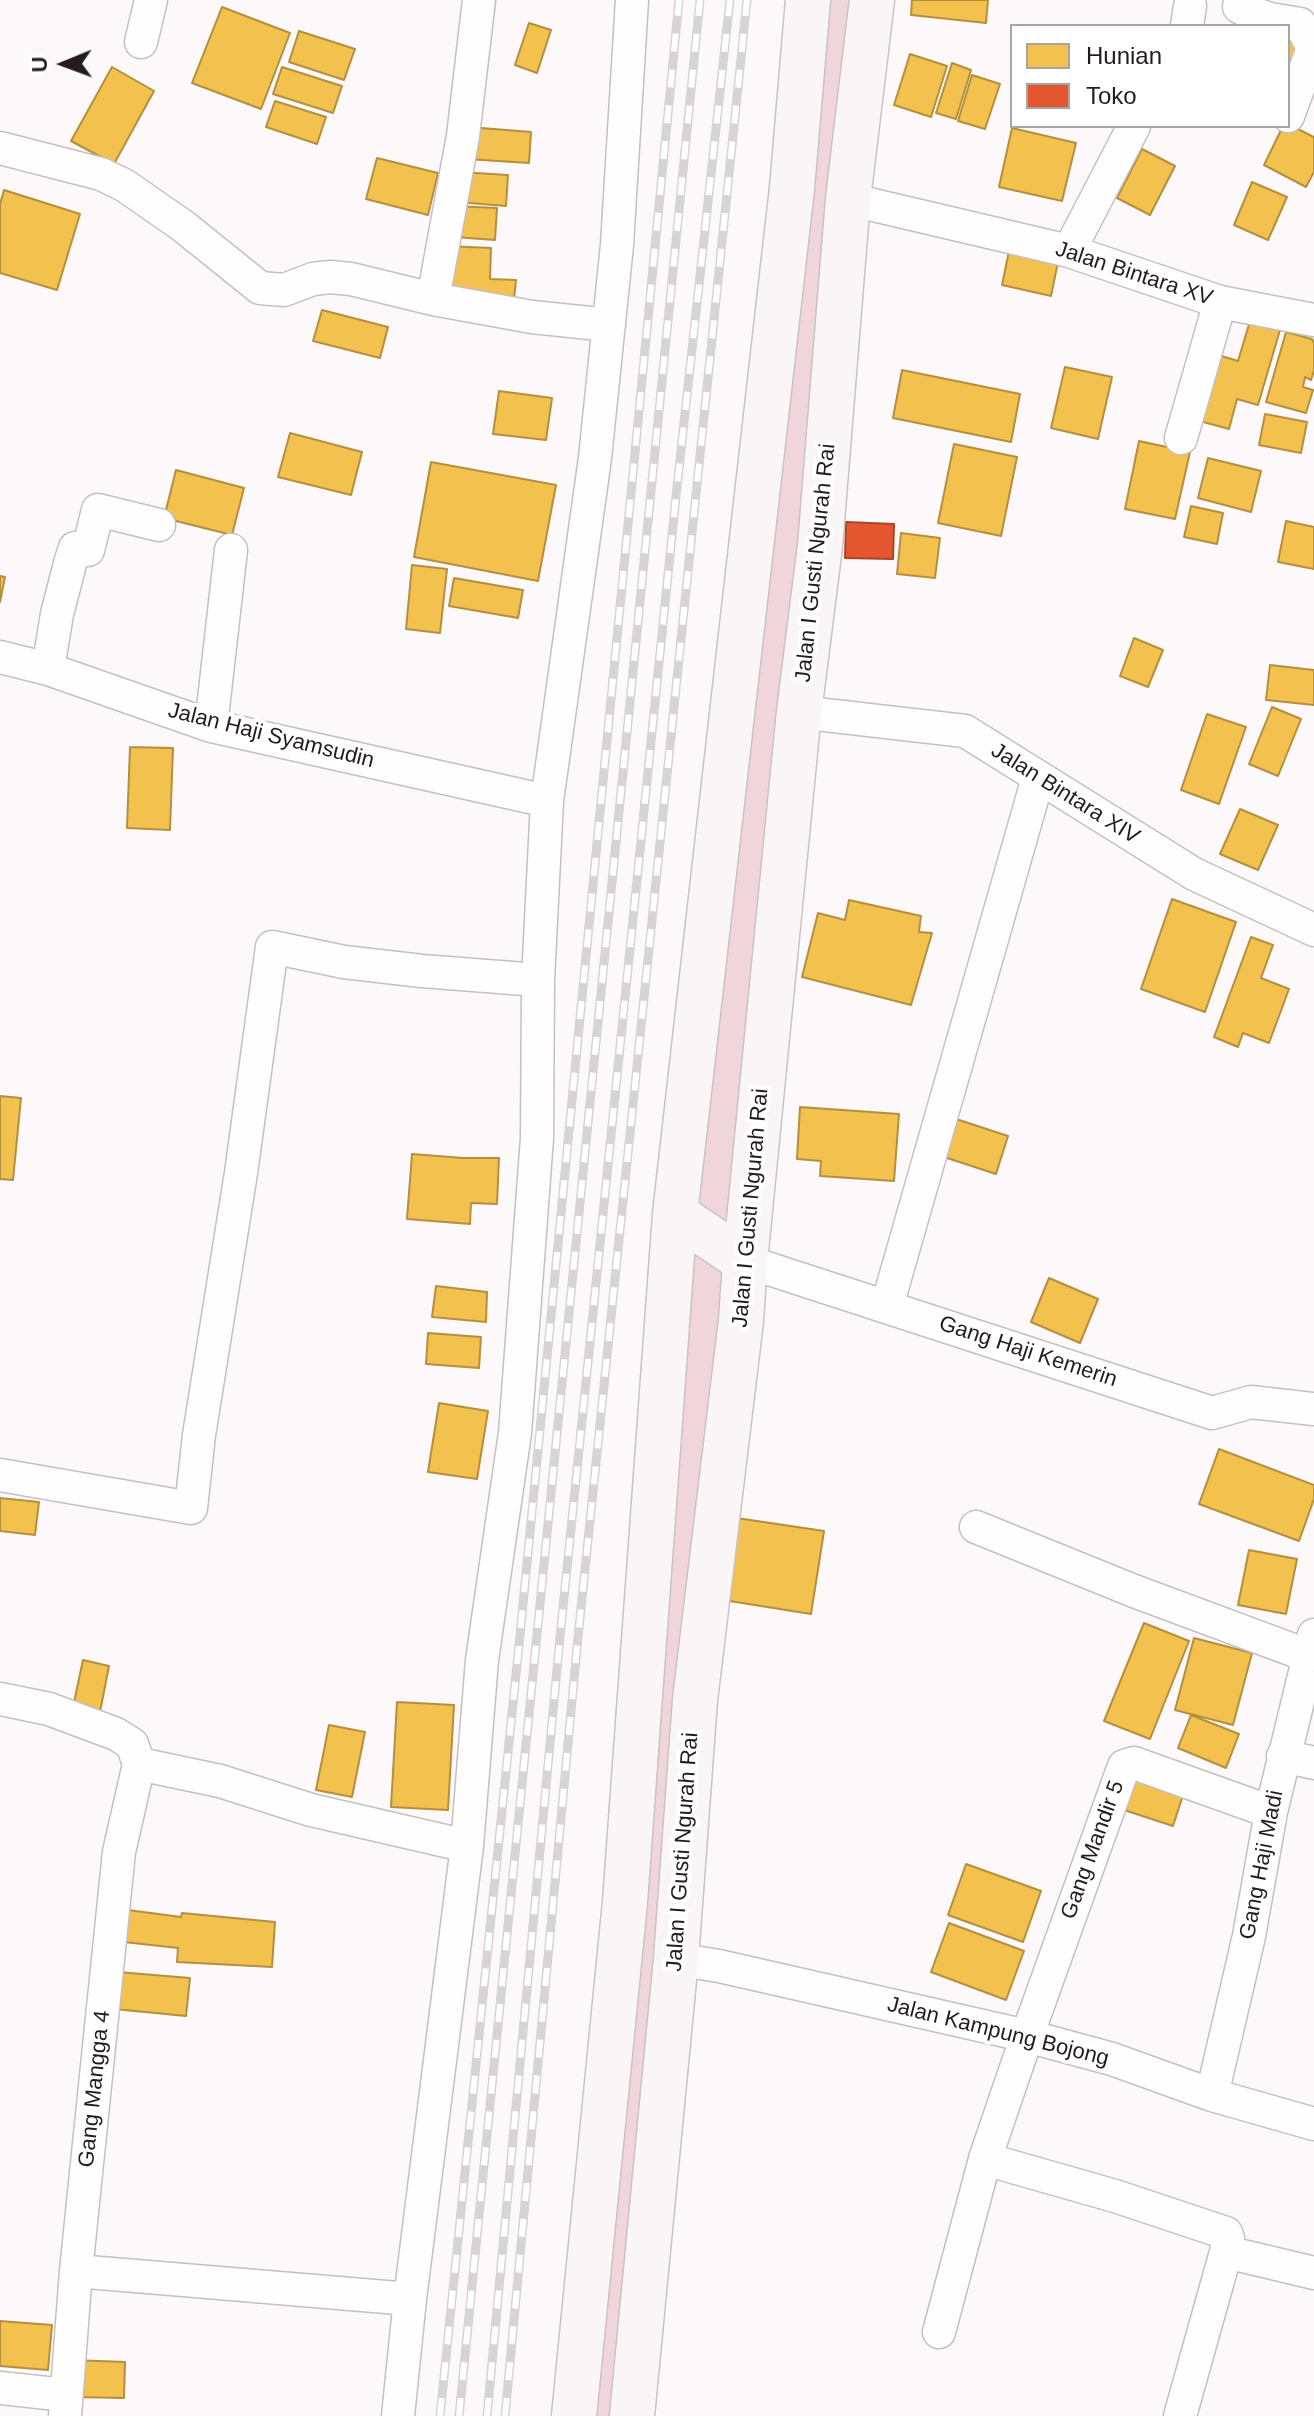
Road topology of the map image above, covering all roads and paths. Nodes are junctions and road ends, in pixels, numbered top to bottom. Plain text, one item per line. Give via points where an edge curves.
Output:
1 (151, 0) edge
2 (479, 0) edge
3 (632, 0) edge
4 (808, 0) edge
5 (872, 0) edge
6 (1240, 0) edge
7 (141, 42) dead end
8 (1290, 111) edge
9 (1133, 128) edge
10 (0, 148) edge
11 (792, 188) junction
12 (848, 199) junction
13 (1069, 251) junction
14 (433, 299) junction
15 (1220, 302) junction
16 (1314, 320) edge
17 (609, 325) junction
18 (1181, 438) dead end
19 (159, 525) dead end
20 (231, 550) dead end
21 (0, 657) edge
22 (48, 669) junction
23 (799, 712) junction
24 (211, 726) junction
25 (1038, 778) junction
26 (547, 801) junction
27 (1314, 930) edge
28 (538, 980) junction
29 (675, 1214) junction
30 (745, 1261) junction
31 (887, 1306) junction
32 (1314, 1409) edge
33 (0, 1475) edge
34 (976, 1527) dead end
35 (1312, 1645) edge
36 (0, 1699) edge
37 (1298, 1760) edge
38 (139, 1764) junction
39 (1271, 1812) junction
40 (467, 1846) junction
41 (676, 1959) junction
42 (1027, 2036) junction
43 (1212, 2095) junction
44 (1314, 2124) edge
45 (985, 2159) junction
46 (1226, 2252) junction
47 (76, 2271) junction
48 (1314, 2273) edge
49 (410, 2299) junction
50 (939, 2332) dead end
51 (0, 2388) edge
52 (66, 2406) edge
53 (398, 2416) edge
54 (574, 2416) edge
55 (632, 2416) edge
56 (1180, 2416) edge

1 - 7 street
2 - 14 street via 463,136
3 - 17 street
4 - 11 main road
5 - 12 main road, Jalan I Gusti Ngurah Rai
6 - 8 street via 1239,7 1247,11 1300,24 1313,48
9 - 13 street
10 - 14 street via 124,185 260,288 284,290 330,277
11 - 12 main road
11 - 29 main road
12 - 13 street, Jalan Bintara XV
12 - 23 main road, Jalan I Gusti Ngurah Rai via 820,546
13 - 15 street, Jalan Bintara XV
14 - 17 street
15 - 16 street, Jalan Bintara XV
15 - 18 street
17 - 26 street
19 - 22 street via 98,510 88,550 75,548 71,560
20 - 24 street
21 - 22 street, Jalan Haji Syamsudin
22 - 24 street, Jalan Haji Syamsudin
23 - 25 street, Jalan Bintara XIV via 965,731
23 - 30 main road, Jalan I Gusti Ngurah Rai
24 - 26 street, Jalan Haji Syamsudin
25 - 27 street, Jalan Bintara XIV via 1194,874
25 - 31 street
26 - 28 street
28 - 33 street via 344,962 272,947 191,1508
28 - 40 street via 537,1138 517,1404 482,1660
29 - 30 main road
29 - 54 main road via 625,1902
30 - 31 street, Gang Haji Kemerin
30 - 41 main road, Jalan I Gusti Ngurah Rai via 695,1700
31 - 32 street, Gang Haji Kemerin via 1212,1413 1251,1402
34 - 35 street via 1134,1591
35 - 37 street, Gang Haji Madi
36 - 38 street via 49,1709 116,1734 132,1744
37 - 39 street, Gang Haji Madi
38 - 40 street
38 - 47 street, Gang Mangga 4 via 119,1852
39 - 42 street, Gang Mandir 5 via 1134,1763 1124,1766
39 - 43 street, Gang Haji Madi
40 - 49 street
41 - 42 street, Jalan Kampung Bojong
41 - 55 main road, Jalan I Gusti Ngurah Rai
42 - 43 street, Jalan Kampung Bojong
42 - 45 street
43 - 44 street, Jalan Kampung Bojong
45 - 46 street via 1221,2230 1228,2238
45 - 50 street
46 - 48 street
46 - 56 street
47 - 49 street
47 - 52 street, Gang Mangga 4
49 - 53 street
51 - 52 street

